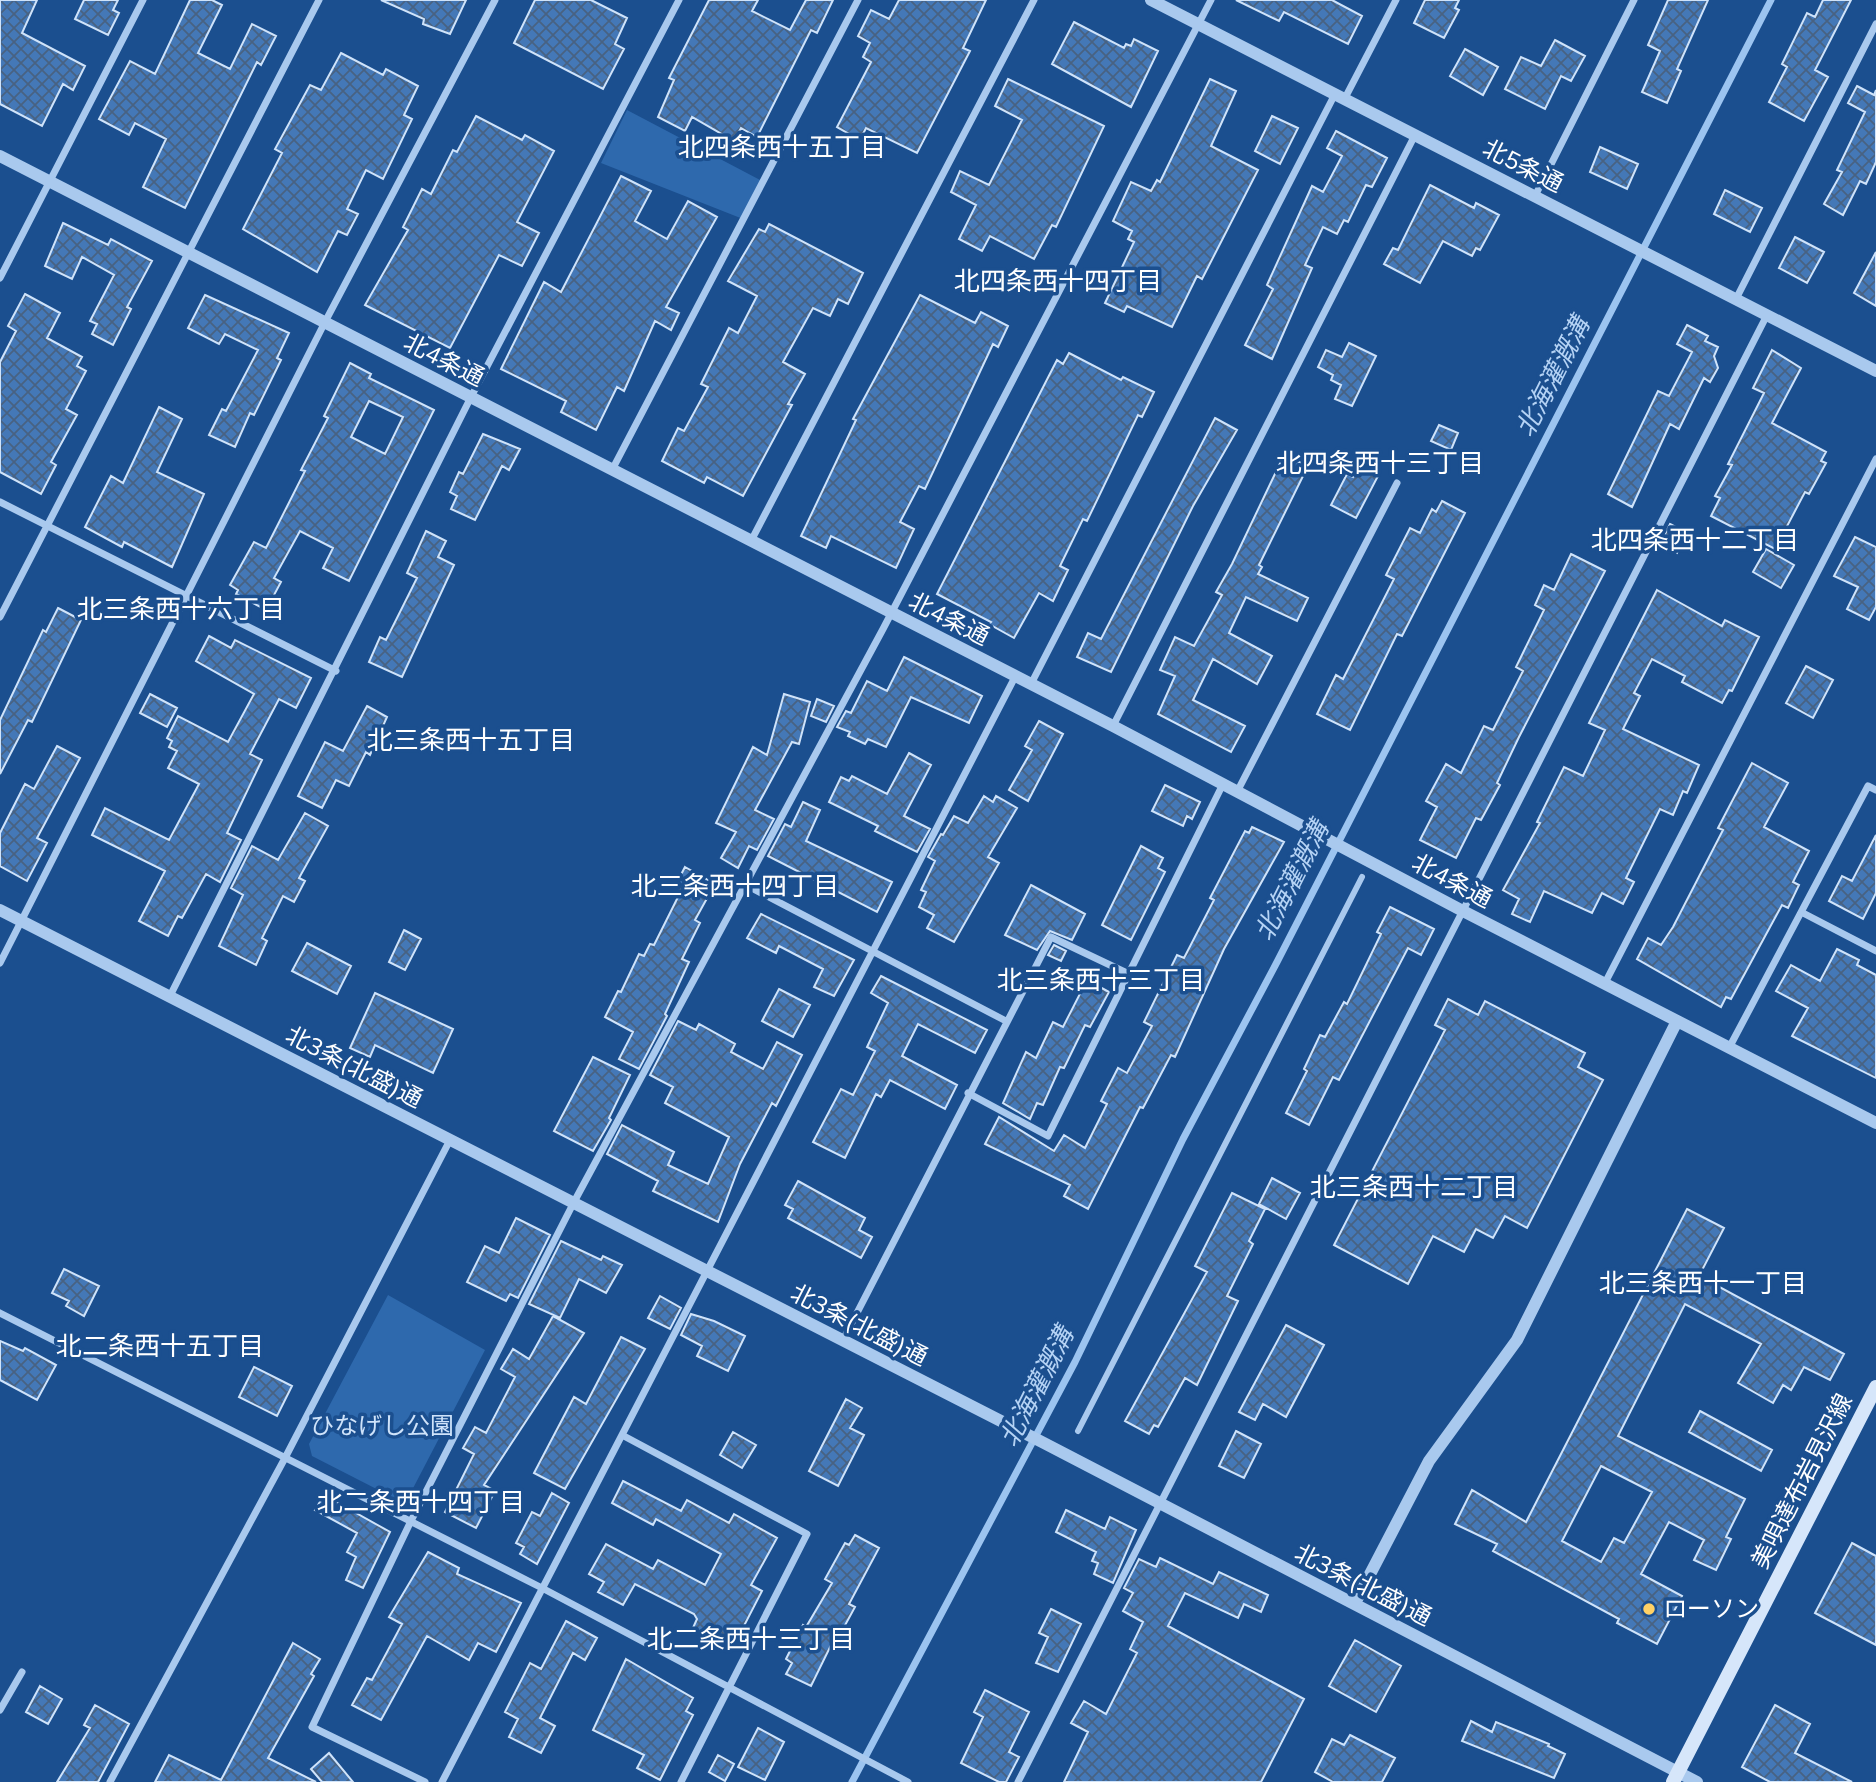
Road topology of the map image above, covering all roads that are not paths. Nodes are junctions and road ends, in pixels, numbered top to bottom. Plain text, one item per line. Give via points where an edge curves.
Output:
1 (143, 0) edge
2 (319, 0) edge
3 (495, 0) edge
4 (679, 0) edge
5 (858, 0) edge
6 (1034, 0) edge
7 (1152, 0) edge
8 (1211, 0) edge
9 (1396, 0) edge
10 (1634, 0) edge
11 (1198, 24) junction
12 (1876, 24) edge
13 (1340, 96) junction
14 (1415, 135) junction
15 (0, 156) edge
16 (50, 182) junction
17 (1535, 196) junction
18 (188, 251) junction
19 (0, 278) edge
20 (1737, 299) junction
21 (1767, 315) junction
22 (325, 322) junction
23 (1876, 370) edge
24 (471, 397) junction
25 (1876, 459) edge
26 (612, 470) junction
27 (1397, 483) dead end
28 (0, 502) edge
29 (47, 526) junction
30 (751, 541) junction
31 (187, 593) junction
32 (891, 613) junction
33 (0, 617) edge
34 (336, 671) junction
35 (1015, 677) junction
36 (1031, 684) junction
37 (1113, 726) junction
38 (1223, 784) junction
39 (1876, 790) edge
40 (1237, 792) junction
41 (1362, 877) dead end
42 (744, 884) junction
43 (0, 910) edge
44 (1461, 910) junction
45 (1803, 913) junction
46 (22, 921) junction
47 (1876, 951) edge
48 (873, 952) junction
49 (0, 963) edge
50 (1129, 974) junction
51 (1605, 983) junction
52 (170, 996) junction
53 (1006, 1021) junction
54 (1677, 1021) junction
55 (1729, 1048) junction
56 (968, 1093) junction
57 (1876, 1123) edge
58 (450, 1140) junction
59 (574, 1202) junction
60 (705, 1272) junction
61 (0, 1313) edge
62 (843, 1340) junction
63 (1876, 1387) edge
64 (1078, 1431) dead end
65 (622, 1435) junction
66 (285, 1458) junction
67 (1160, 1503) junction
68 (410, 1523) junction
69 (541, 1588) junction
70 (1354, 1603) junction
71 (22, 1672) dead end
72 (730, 1686) junction
73 (0, 1710) edge
74 (1675, 1777) edge
75 (110, 1782) edge
76 (425, 1782) edge
77 (442, 1782) edge
78 (681, 1782) edge
79 (908, 1782) edge
80 (1018, 1782) edge
81 (1697, 1782) edge

1 - 16 street
2 - 18 street
3 - 22 street
4 - 24 street
5 - 26 street
6 - 30 street
7 - 11 street, 北5条通
8 - 11 street
9 - 13 street
10 - 17 street
11 - 13 street, 北5条通
11 - 32 street
12 - 20 street
13 - 14 street, 北5条通
13 - 36 street
14 - 17 street, 北5条通
14 - 37 street
15 - 16 street, 北4条通
16 - 18 street, 北4条通
16 - 19 street
17 - 20 street, 北5条通
18 - 22 street, 北4条通
18 - 29 street
20 - 21 street, 北5条通
21 - 23 street, 北5条通
21 - 44 street
22 - 24 street, 北4条通
22 - 31 street
24 - 26 street, 北4条通
24 - 34 street
25 - 51 street
26 - 30 street, 北4条通
27 - 40 street
28 - 29 street
29 - 31 street
29 - 33 street
30 - 32 street, 北4条通
31 - 34 street
31 - 46 street
32 - 35 street, 北4条通
32 - 42 street
34 - 52 street
35 - 36 street, 北4条通
35 - 48 street
36 - 37 street, 北4条通
37 - 38 street, 北4条通
38 - 40 street, 北4条通
38 - 50 street
39 - 45 street via 1868,786
40 - 44 street, 北4条通
41 - 64 street
42 - 48 street
42 - 59 street
43 - 46 street, 北3条(北盛)通
44 - 51 street, 北4条通
44 - 67 street
45 - 47 street
45 - 55 street
46 - 49 street
46 - 52 street, 北3条(北盛)通
48 - 53 street
48 - 60 street
50 - 53 street via 1051,937
50 - 56 street via 1048,1136
51 - 54 street, 北4条通
52 - 58 street, 北3条(北盛)通
53 - 56 street
54 - 55 street, 北4条通
54 - 70 street via 1517,1340 1429,1461
55 - 57 street, 北4条通
56 - 62 street
58 - 59 street, 北3条(北盛)通
58 - 66 street
59 - 60 street, 北3条(北盛)通
59 - 68 street
60 - 62 street, 北3条(北盛)通
60 - 65 street
61 - 66 street
62 - 67 street, 北3条(北盛)通
63 - 74 main road, 美唄達布岩見沢線
65 - 69 street
65 - 72 street via 807,1534
66 - 68 street
66 - 75 street
67 - 70 street, 北3条(北盛)通
67 - 80 street
68 - 69 street
68 - 76 street via 312,1727
69 - 72 street
69 - 77 street
70 - 74 street, 北3条(北盛)通
71 - 73 street
72 - 78 street
72 - 79 street
74 - 81 street, 北3条(北盛)通

